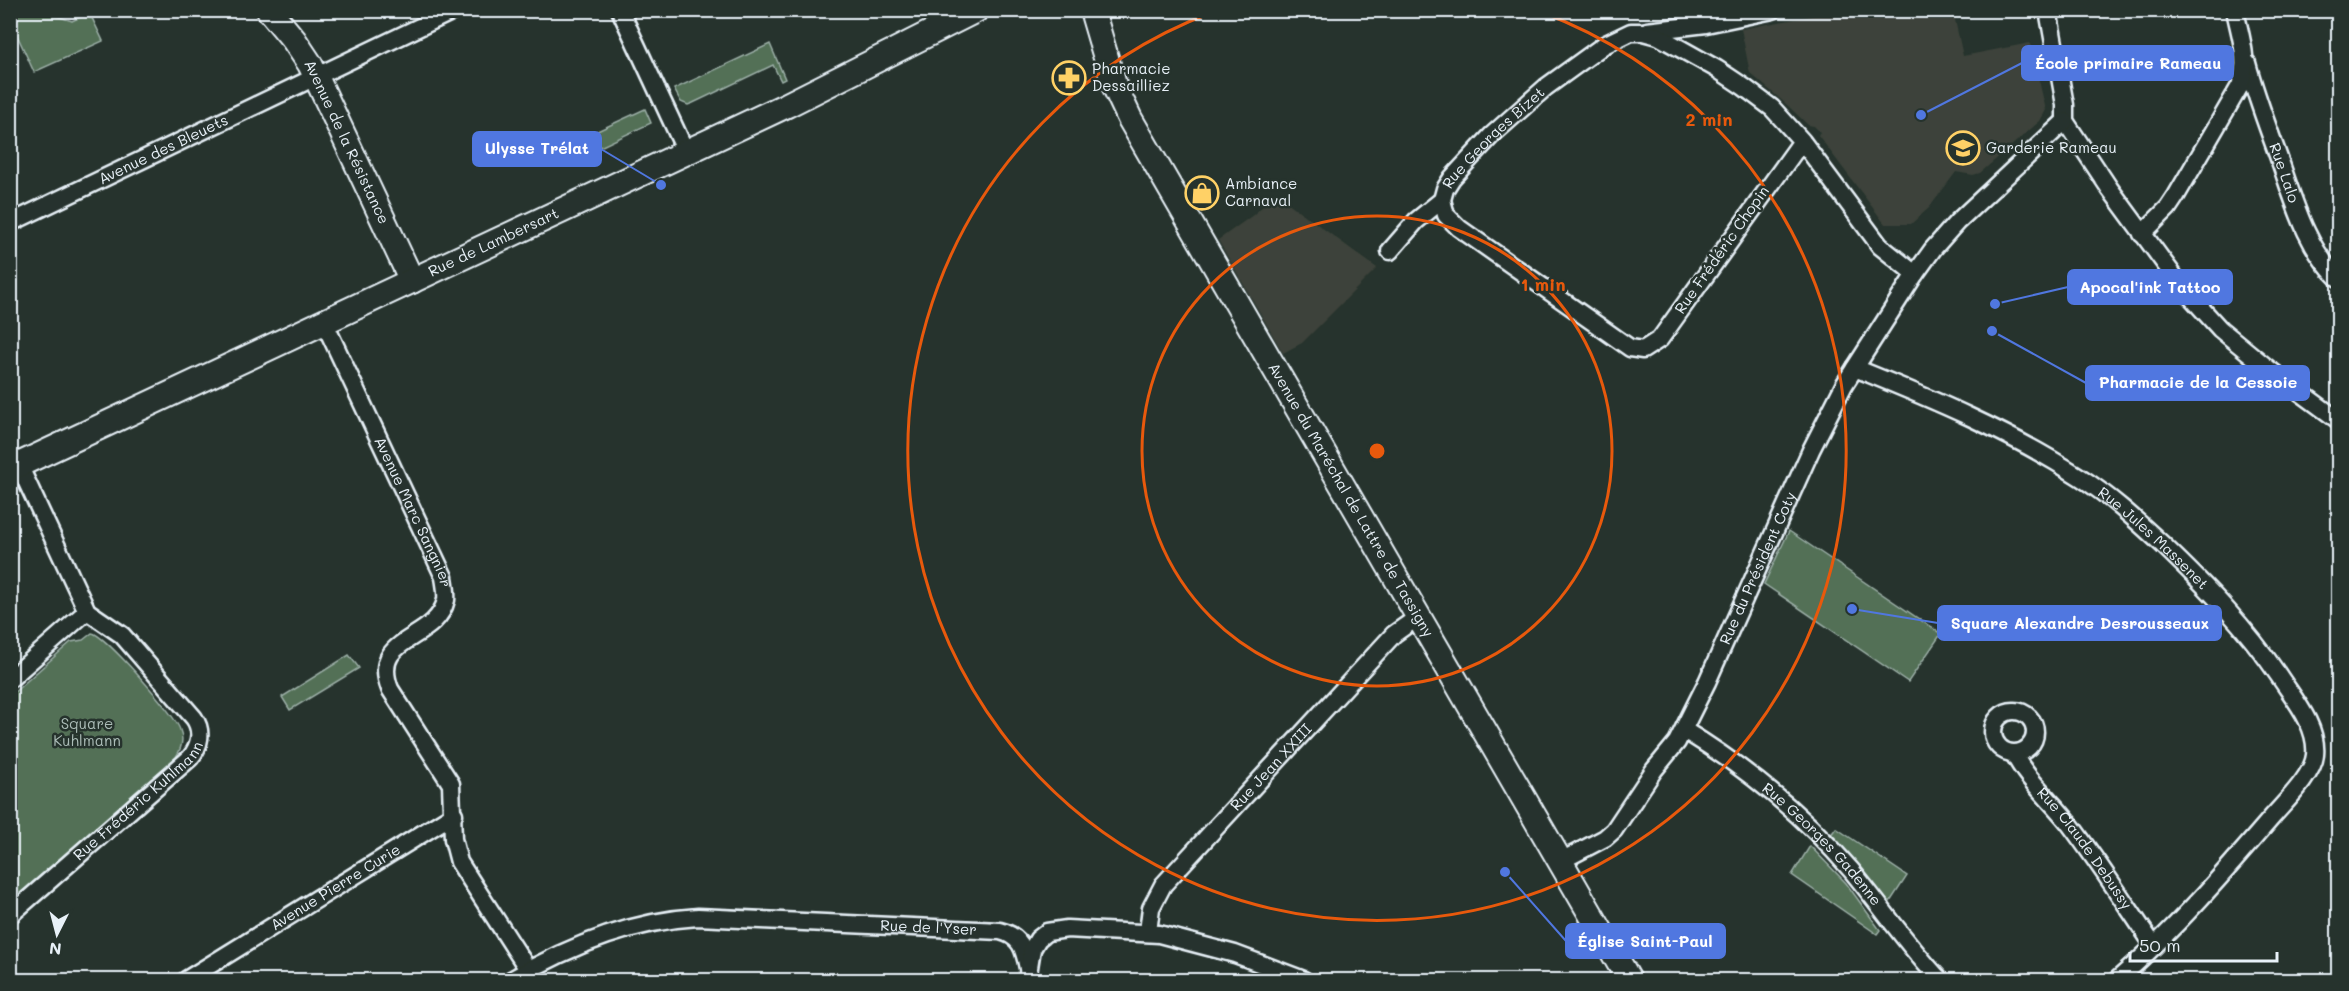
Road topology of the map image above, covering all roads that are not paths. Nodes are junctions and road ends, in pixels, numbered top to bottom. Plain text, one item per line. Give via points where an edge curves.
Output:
1 (269, 10) edge
2 (455, 10) edge
3 (620, 10) edge
4 (976, 10) edge
5 (1092, 10) edge
6 (1773, 10) edge
7 (2048, 10) edge
8 (2235, 10) edge
9 (1643, 32) junction
10 (2245, 58) junction
11 (317, 77) junction
12 (2065, 121) junction
13 (1802, 141) junction
14 (686, 152) junction
15 (1442, 201) junction
16 (10, 224) edge
17 (2142, 234) junction
18 (1390, 251) dead end
19 (1915, 274) junction
20 (2338, 278) edge
21 (412, 280) junction
22 (324, 322) junction
23 (1636, 350) joint
24 (1855, 368) junction
25 (2338, 420) edge
26 (15, 467) edge
27 (87, 611) junction
28 (1418, 617) junction
29 (10, 679) edge
30 (1684, 730) junction
31 (2014, 754) dead end
32 (454, 814) junction
33 (1559, 862) junction
34 (10, 915) edge
35 (1148, 932) junction
36 (2154, 946) junction
37 (529, 971) junction
38 (1028, 974) edge
39 (186, 981) edge
40 (512, 981) edge
41 (1304, 981) edge
42 (1629, 981) edge
43 (1940, 981) edge
44 (2117, 981) edge

1 - 11 main road, Avenue de la Résistance
2 - 11 street, Avenue des Bleuets
3 - 14 street
4 - 14 main road, Rue de Lambersart
5 - 28 main road, Avenue du Maréchal de Lattre de Tassigny via 1114,85 1130,119
6 - 9 street, Rue Georges Bizet
7 - 12 street
8 - 10 street, Rue Lalo
9 - 13 street via 1659,36 1744,87 1772,108
9 - 15 street, Rue Georges Bizet via 1619,36 1531,99 1452,178
10 - 17 street, Rue Lalo via 2240,86 2197,163 2168,208
10 - 20 street, Rue Lalo via 2304,228 2321,260
11 - 16 street, Avenue des Bleuets
11 - 21 main road, Avenue de la Résistance
12 - 17 street
12 - 19 street, Rue du Président Coty via 1957,222
13 - 19 street via 1880,246
13 - 23 street, Rue Frédéric Chopin via 1660,339 1648,348
14 - 21 main road, Rue de Lambersart
15 - 18 street via 1416,221
15 - 23 street, Rue Georges Bizet via 1446,215 1459,228
17 - 25 street via 2220,329
19 - 24 street, Rue du Président Coty
21 - 22 main road, Rue de Lambersart
22 - 26 main road, Rue de Lambersart
22 - 32 street, Avenue Marc Sangnier via 444,577 446,599 442,609 424,629 387,657 384,668 390,689 451,784
24 - 30 street, Rue du Président Coty via 1811,450
24 - 36 street, Rue Jules Massenet via 1995,428 2107,496 2197,577 2246,632 2307,720 2315,755 2308,773 2256,837
26 - 27 street
27 - 29 street
27 - 34 street, Rue Frédéric Kuhlmann via 132,645 194,717 200,736 190,758
28 - 33 main road, Avenue du Maréchal de Lattre de Tassigny
28 - 35 street, Rue Jean XXIII via 1394,634 1163,885 1151,908
30 - 33 street, Rue du Président Coty via 1614,830
30 - 43 street, Rue Georges Gadenne via 1754,777 1823,839
31 - 36 street, Rue Claude Debussy via 2021,768 2085,844
32 - 37 street, Avenue Marc Sangnier via 453,840 459,862
32 - 39 street, Avenue Pierre Curie
33 - 42 main road, Avenue du Maréchal de Lattre de Tassigny
35 - 38 street, Rue de l'Yser via 1047,932 1032,949
35 - 41 street, Rue de l'Yser via 1235,954
36 - 44 street, Rue Jules Massenet
37 - 38 street, Rue de l'Yser via 613,933 698,917 1000,931 1010,933 1021,943
37 - 40 street, Rue de l'Yser

